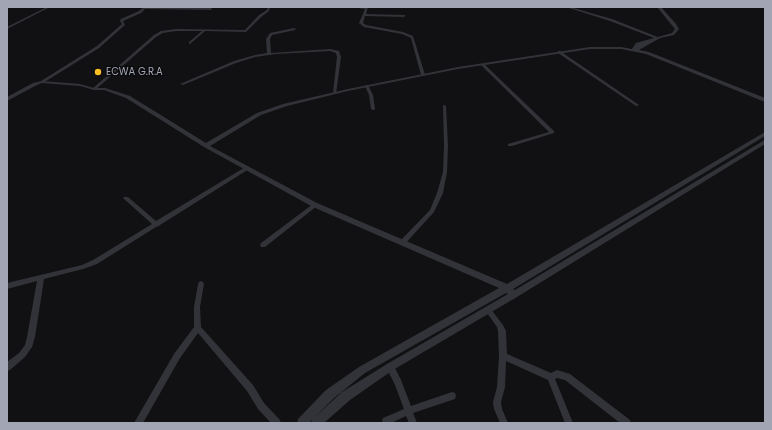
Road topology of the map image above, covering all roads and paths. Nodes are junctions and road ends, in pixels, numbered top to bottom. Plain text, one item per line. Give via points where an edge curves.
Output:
1 (48, 7) edge
2 (145, 7) edge
3 (270, 7) edge
4 (351, 7) edge
5 (367, 7) edge
6 (567, 7) edge
7 (659, 7) edge
8 (211, 9) dead end
9 (364, 15) junction
10 (404, 16) dead end
11 (7, 28) edge
12 (204, 30) junction
13 (294, 30) dead end
14 (658, 38) junction
15 (190, 43) dead end
16 (642, 47) junction
17 (635, 48) junction
18 (559, 52) junction
19 (647, 53) junction
20 (268, 54) junction
21 (483, 64) junction
22 (423, 75) junction
23 (42, 82) junction
24 (182, 84) dead end
25 (368, 86) junction
26 (94, 89) junction
27 (335, 93) junction
28 (7, 99) edge
29 (765, 100) edge
30 (444, 106) dead end
31 (637, 106) dead end
32 (373, 109) dead end
33 (765, 134) edge
34 (759, 143) edge
35 (510, 145) dead end
36 (206, 146) junction
37 (247, 168) junction
38 (126, 198) dead end
39 (315, 204) junction
40 (157, 225) junction
41 (402, 243) junction
42 (263, 245) dead end
43 (41, 278) junction
44 (201, 284) dead end
45 (7, 286) edge
46 (507, 288) junction
47 (514, 295) junction
48 (488, 310) junction
49 (198, 328) junction
50 (503, 356) junction
51 (7, 367) edge
52 (390, 367) junction
53 (550, 377) junction
54 (452, 396) dead end
55 (408, 411) junction
56 (386, 421) dead end
57 (138, 423) edge
58 (277, 423) edge
59 (302, 423) edge
60 (316, 423) edge
61 (413, 423) edge
62 (504, 423) edge
63 (569, 423) edge
64 (627, 423) edge

1 - 11 street
2 - 8 street
2 - 23 street via 122,20 124,24 98,46
3 - 12 street via 246,31
4 - 5 street
5 - 9 street
6 - 14 street
7 - 14 street via 677,29 673,34
9 - 10 street
9 - 22 street via 361,23 365,26 412,37
12 - 15 street
12 - 26 street via 172,30 159,34
13 - 20 street via 271,34 268,39
14 - 16 street
14 - 17 street
16 - 17 street
16 - 19 street
17 - 18 street via 590,48
17 - 19 street
18 - 21 street
18 - 31 street
19 - 29 street
20 - 24 street via 235,62
20 - 27 street via 338,52
21 - 22 street
21 - 35 street via 552,132
22 - 25 street
23 - 26 street
23 - 28 street
25 - 27 street
25 - 32 street
26 - 36 street via 105,89 128,97
27 - 36 street via 259,114
30 - 41 street via 445,172 440,193 432,211
33 - 34 street
34 - 46 street
34 - 47 street
36 - 37 street
37 - 39 street
37 - 40 street
38 - 40 street
39 - 41 street
39 - 42 street
40 - 43 street via 95,262
41 - 46 street
43 - 45 street
43 - 51 street via 28,347
44 - 49 street via 197,307
46 - 47 street
46 - 59 street via 362,370 330,394
47 - 48 street
48 - 50 street via 502,331
48 - 52 street
49 - 57 street via 176,356
49 - 58 street
50 - 53 street
50 - 62 street via 501,387 497,402
52 - 55 street
52 - 60 street via 346,396
53 - 63 street
53 - 64 street via 557,374 567,377
54 - 55 street
55 - 56 street
55 - 61 street

